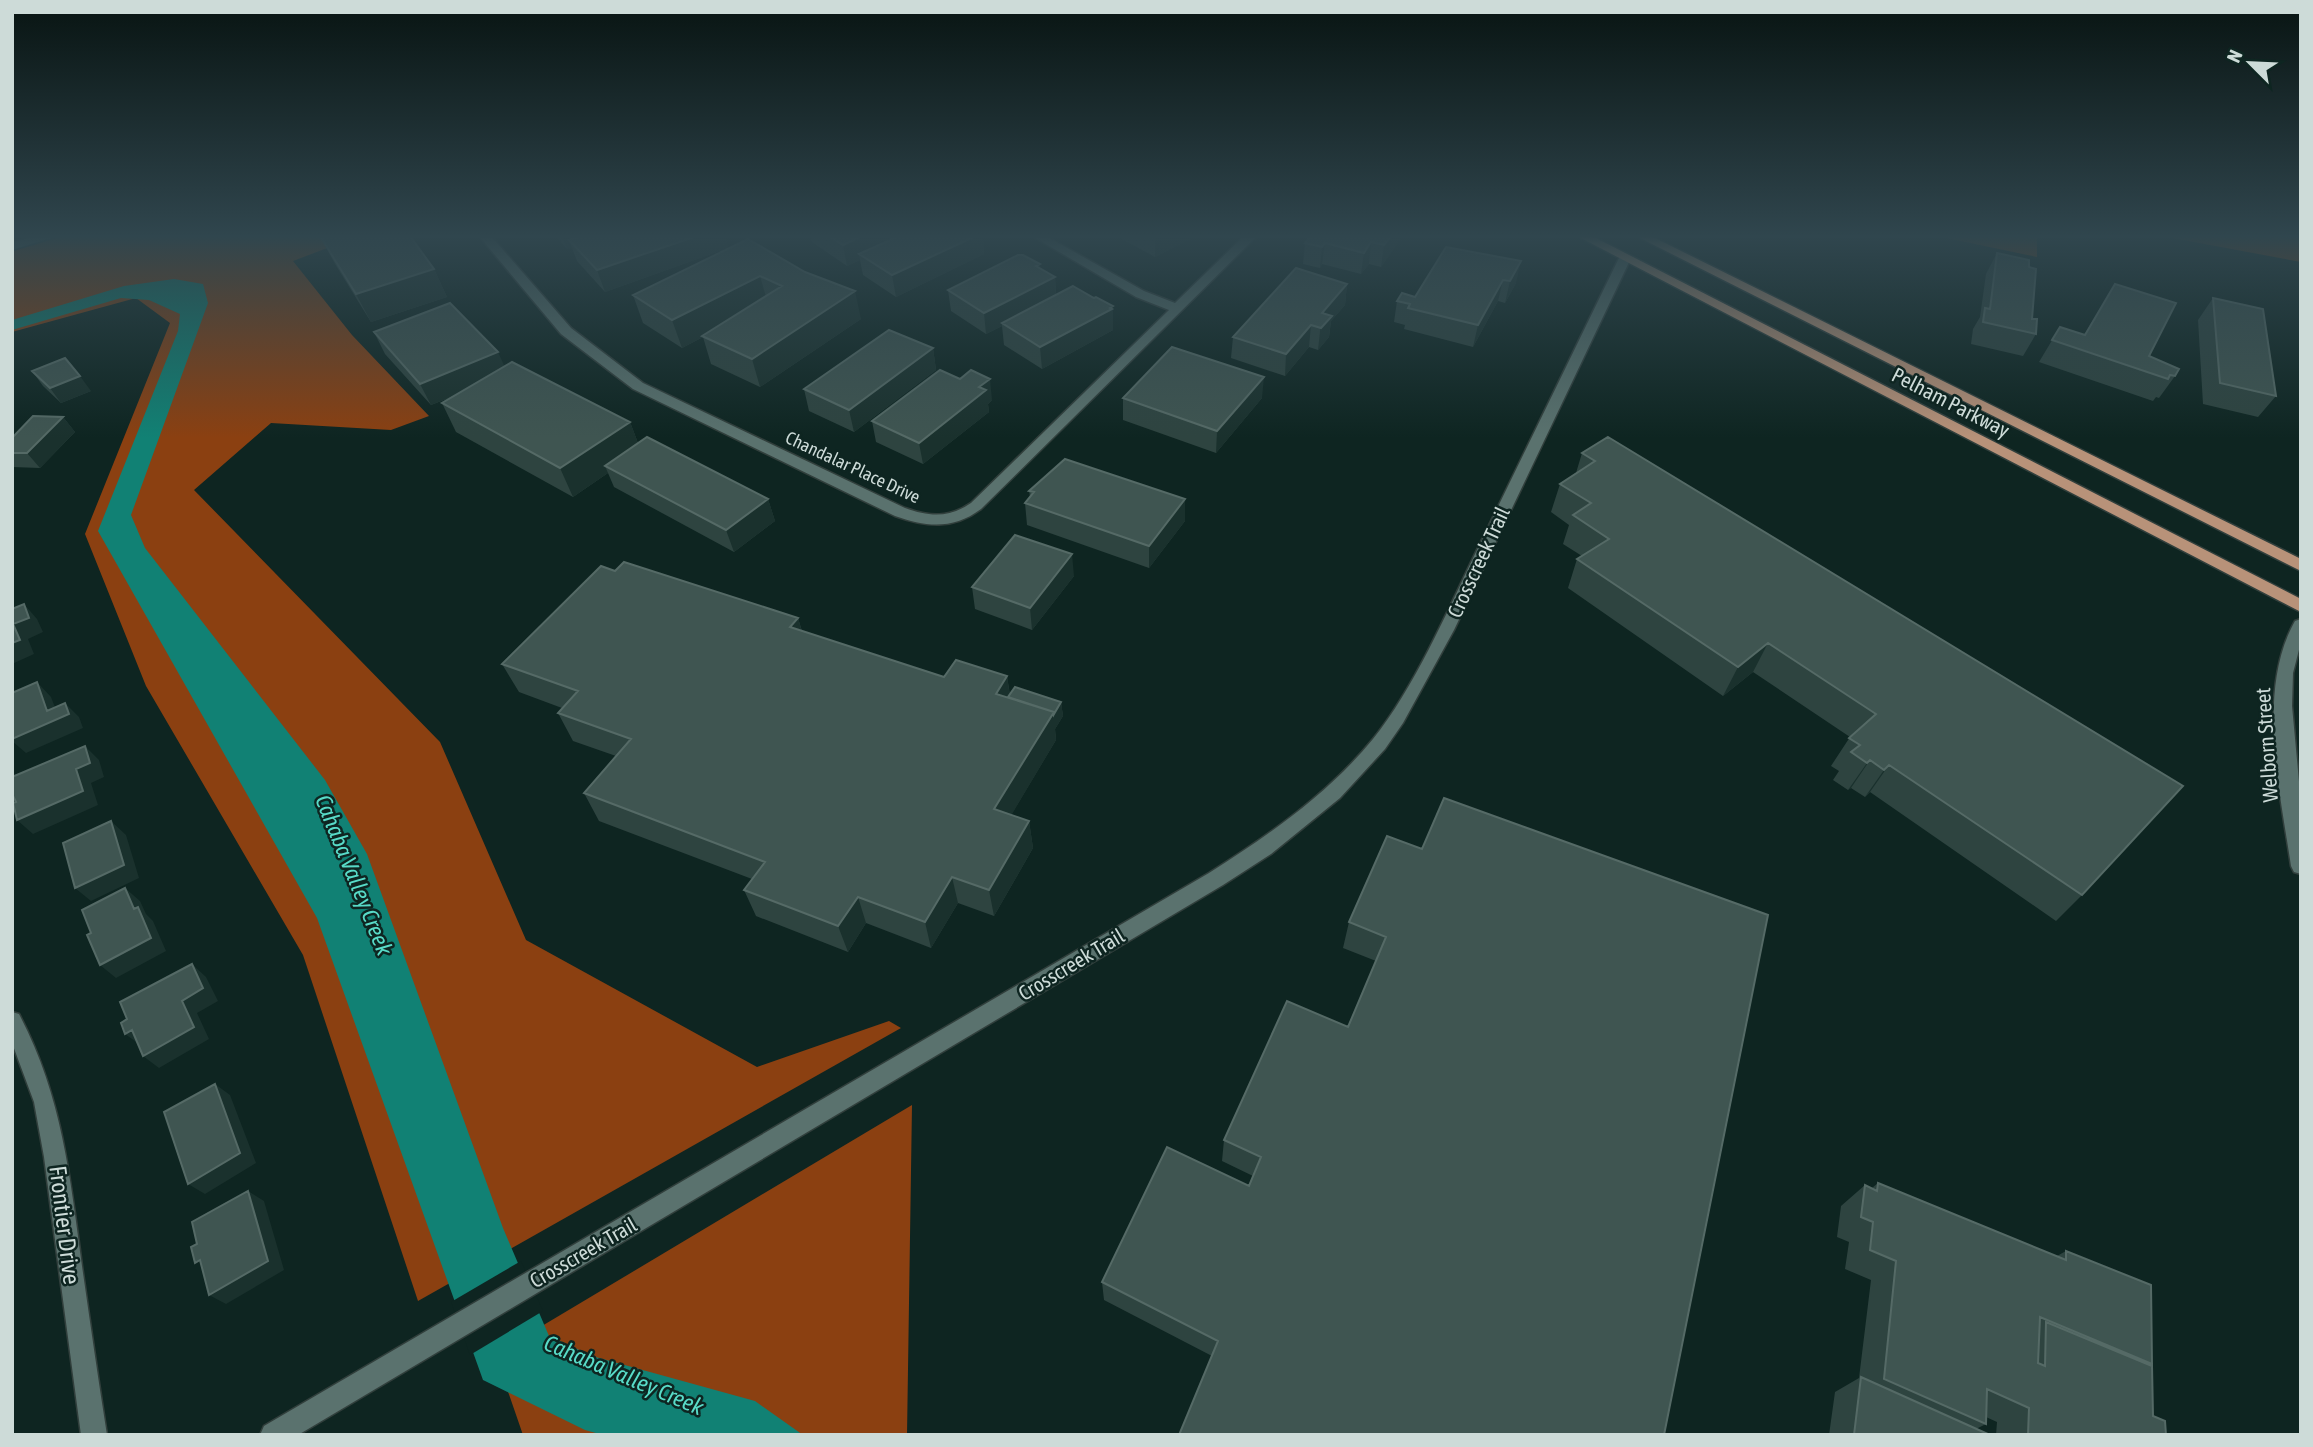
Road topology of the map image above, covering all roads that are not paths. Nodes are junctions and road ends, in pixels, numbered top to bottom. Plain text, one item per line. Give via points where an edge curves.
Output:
1 (543, 304) edge
2 (1164, 304) edge
3 (1181, 304) edge
4 (1603, 304) edge
5 (1713, 304) edge
6 (1777, 304) edge
7 (1176, 308) junction
8 (2301, 566) edge
9 (2301, 606) edge
10 (2301, 625) edge
11 (2301, 866) edge
12 (12, 1021) edge
13 (93, 1435) edge
14 (274, 1435) edge

1 - 7 street, Chandalar Place Drive via 566,331 638,386 900,512 928,521 953,520 976,506
2 - 7 street
3 - 7 street, Chandalar Place Drive
4 - 14 street, Crosscreek Trail via 1446,630 1397,718 1334,793 1264,848 1216,878
5 - 9 main road, Pelham Parkway
6 - 8 main road, Pelham Parkway
10 - 11 street, Welborn Street via 2285,662 2282,700
12 - 13 street, Frontier Drive via 40,1085 55,1140

